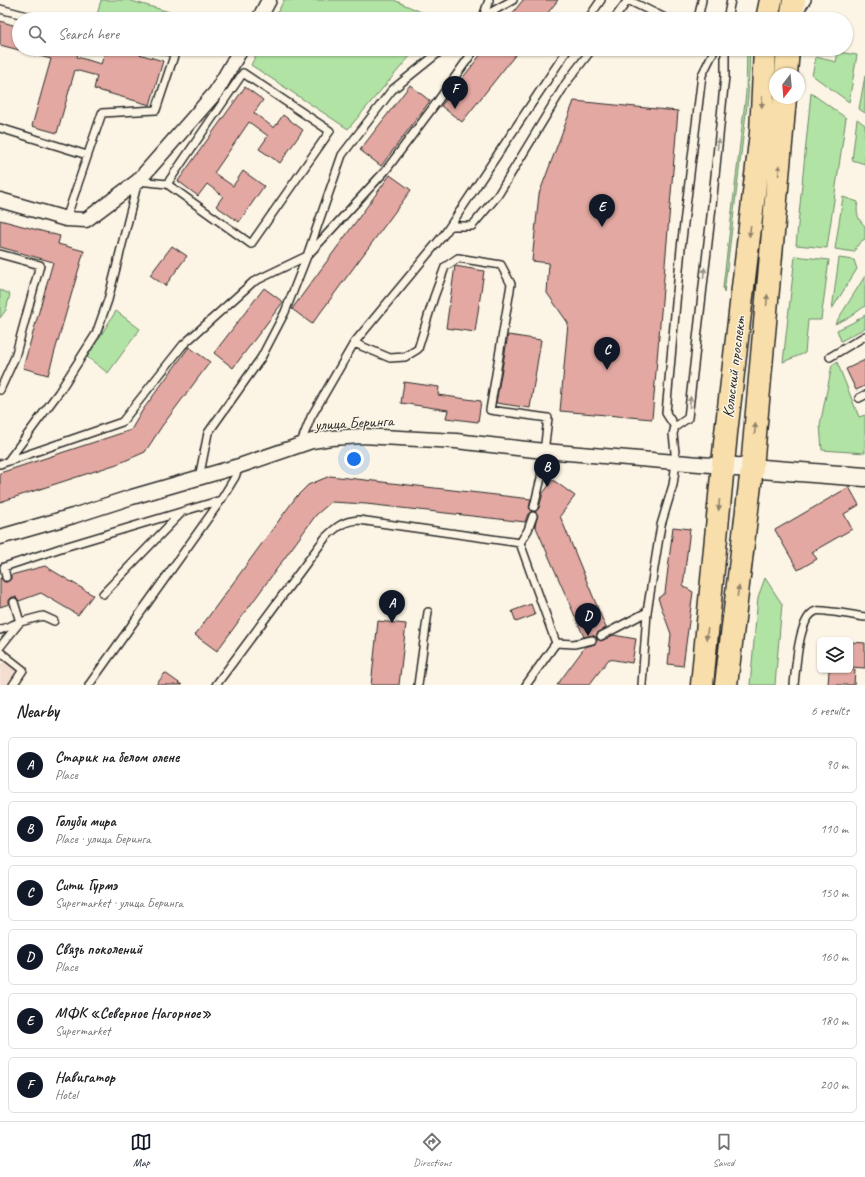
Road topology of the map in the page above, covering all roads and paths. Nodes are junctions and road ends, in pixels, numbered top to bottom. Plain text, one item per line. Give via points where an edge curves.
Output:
1 (269, 0) edge
2 (489, 0) edge
3 (513, 0) edge
4 (601, 0) edge
5 (702, 0) edge
6 (731, 0) edge
7 (771, 0) edge
8 (794, 0) edge
9 (807, 0) edge
10 (0, 9) edge
11 (12, 12) edge
12 (263, 12) edge
13 (485, 12) edge
14 (493, 12) edge
15 (593, 12) edge
16 (619, 12) edge
17 (653, 12) edge
18 (699, 12) edge
19 (728, 12) edge
20 (768, 12) edge
21 (791, 12) edge
22 (799, 12) edge
23 (174, 56) edge
24 (237, 56) edge
25 (434, 56) edge
26 (470, 56) edge
27 (563, 56) edge
28 (587, 56) edge
29 (712, 56) edge
30 (725, 56) edge
31 (765, 56) edge
32 (787, 56) edge
33 (786, 68) edge
34 (784, 104) edge
35 (0, 128) edge
36 (87, 156) junction
37 (138, 181) junction
38 (167, 184) junction
39 (0, 200) edge
40 (66, 219) junction
41 (451, 226) junction
42 (0, 254) edge
43 (307, 256) junction
44 (865, 336) edge
45 (354, 343) junction
46 (830, 357) dead end
47 (0, 390) edge
48 (675, 427) junction
49 (300, 445) junction
50 (544, 451) junction
51 (8, 461) junction
52 (676, 462) junction
53 (0, 464) edge
54 (239, 466) junction
55 (723, 466) junction
56 (752, 468) junction
57 (865, 476) edge
58 (199, 478) junction
59 (221, 500) junction
60 (534, 507) dead end
61 (183, 512) junction
62 (533, 516) dead end
63 (0, 537) edge
64 (520, 543) junction
65 (6, 577) dead end
66 (103, 594) dead end
67 (14, 602) dead end
68 (428, 612) dead end
69 (647, 612) junction
70 (865, 617) edge
71 (54, 621) dead end
72 (20, 622) junction
73 (0, 630) edge
74 (601, 636) dead end
75 (592, 640) dead end
76 (556, 643) junction
77 (0, 647) edge
78 (0, 652) edge
79 (13, 685) edge
80 (89, 685) edge
81 (216, 685) edge
82 (418, 685) edge
83 (526, 685) edge
84 (642, 685) edge
85 (702, 685) edge
86 (726, 685) edge
87 (794, 685) edge

1 - 12 street
2 - 13 lane
3 - 14 lane
4 - 15 lane
5 - 18 lane
6 - 19 lane
7 - 20 main road
8 - 21 main road
9 - 22 lane
10 - 11 lane
16 - 17 lane via 628,0
23 - 36 lane via 156,110 102,113
24 - 37 street via 216,92
25 - 43 lane via 392,90 342,155
26 - 43 lane via 386,170
27 - 41 lane
28 - 41 lane via 566,83 494,200 472,226
29 - 48 lane via 702,75 681,248 666,413
48 -> 30 lane via 688,418 714,185
31 -> 55 main road, Кольский проспект via 761,133
32 - 33 main road
56 -> 34 main road, Кольский проспект
35 - 36 lane
36 - 40 lane
37 - 38 lane
37 - 40 street via 86,220
37 - 51 lane via 108,300 96,334 59,392
38 - 38 lane via 251,244 330,132 243,73
39 - 40 street
41 - 45 lane
42 - 47 lane via 40,265 16,357
43 - 51 lane via 253,282 183,345 122,422
43 - 58 lane via 286,312 261,358 208,433
44 - 46 lane
45 - 49 lane via 311,417
45 - 50 lane via 390,358 405,357 418,348 445,267 458,258 501,265 511,284 490,410 548,418
48 - 52 lane via 673,434
49 - 50 street, улица Беринга via 331,438 362,436 456,441
49 - 54 street, улица Беринга
50 - 52 street, улица Беринга
50 - 60 lane
51 - 53 lane
52 - 55 street, улица Беринга
52 - 69 lane via 673,485 661,525
54 - 58 street, улица Беринга
54 - 59 lane via 235,478
55 - 56 street
55 -> 85 main road, Кольский проспект
56 - 57 street
86 -> 56 main road, Кольский проспект
58 - 63 street, улица Беринга
59 - 61 lane
59 - 80 lane
61 - 65 lane via 4,567
61 - 66 lane
62 - 64 lane
64 - 76 lane
64 - 81 lane via 360,520 344,522 325,538
67 - 72 lane
68 - 82 lane
69 - 74 lane
69 - 84 lane
70 - 87 lane via 817,610 810,614 801,631
71 - 72 lane via 43,616
72 - 73 lane
72 - 77 lane
75 - 76 lane via 574,644
76 - 83 lane
78 - 79 lane via 23,670

